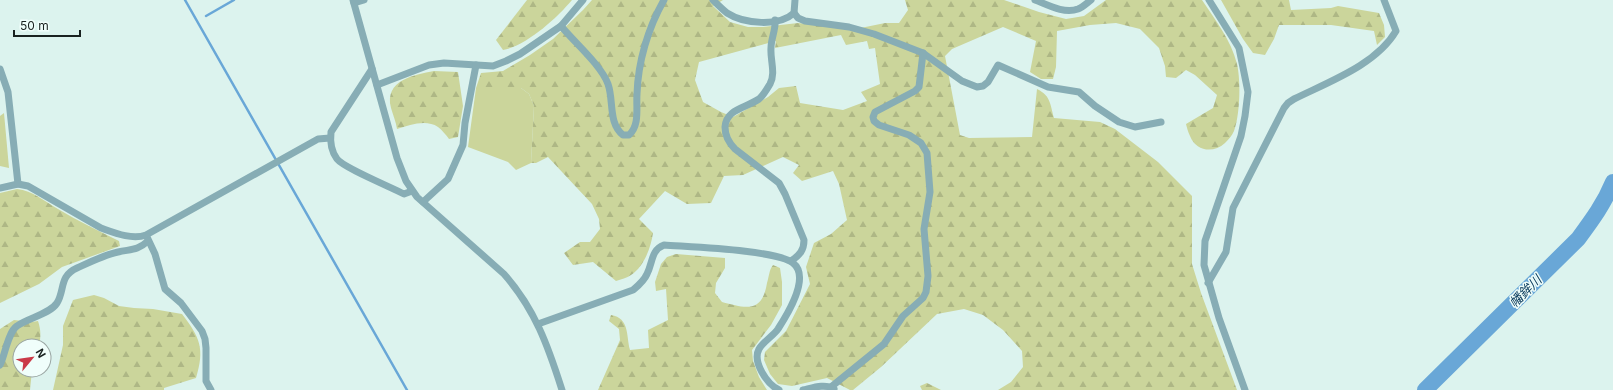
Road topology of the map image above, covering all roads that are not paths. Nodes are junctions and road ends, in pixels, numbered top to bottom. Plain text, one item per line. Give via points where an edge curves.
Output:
1 (364, 0) edge
2 (583, 0) edge
3 (664, 0) edge
4 (713, 0) edge
5 (796, 0) edge
6 (1035, 0) edge
7 (1091, 0) edge
8 (1210, 0) edge
9 (1384, 0) edge
10 (353, 2) edge
11 (794, 13) junction
12 (775, 20) junction
13 (561, 26) junction
14 (923, 53) junction
15 (476, 65) junction
16 (0, 69) edge
17 (372, 69) junction
18 (377, 85) junction
19 (1161, 122) dead end
20 (330, 138) junction
21 (18, 184) junction
22 (0, 188) edge
23 (412, 191) junction
24 (423, 202) junction
25 (147, 238) junction
26 (791, 261) junction
27 (1208, 284) junction
28 (538, 324) junction
29 (0, 365) edge
30 (833, 388) edge
31 (211, 390) edge
32 (562, 390) edge
33 (779, 390) edge
34 (803, 390) edge
35 (1245, 390) edge

1 - 10 street
2 - 13 street
3 - 13 street via 640,60 636,125 629,135 623,135 618,131 613,122 611,95 607,82 595,63
4 - 12 street via 726,12 740,19 762,23
5 - 11 street
6 - 7 street via 1058,9 1070,10
8 - 27 street via 1239,48 1248,92 1241,136 1205,241 1204,265
9 - 27 street via 1396,31 1384,48 1348,72 1294,99 1284,108 1233,208 1226,252
10 - 17 street
11 - 12 street
11 - 14 street via 805,21 868,32
12 - 26 street via 771,48 773,78 759,99 730,114 725,130 729,143 779,183 785,194 804,240 800,254
13 - 15 street via 506,61 493,66
14 - 19 street via 962,81 977,87 988,82 998,66 1048,88 1079,92 1119,122 1135,127
14 - 30 street via 919,87 875,112 873,117 874,122 879,125 909,135 921,143 927,153 930,192 924,229 928,276 926,292 903,316 884,344
15 - 18 street via 429,65
15 - 24 street via 463,145 448,179
16 - 21 street via 8,92
17 - 18 street
17 - 20 street via 339,118
18 - 23 street via 397,158
20 - 23 street via 332,151 343,165 404,194
20 - 25 street via 318,139 273,163
21 - 22 street
21 - 25 street via 28,186 101,228 128,236
23 - 24 street
24 - 28 street via 504,274 517,289
25 - 29 street via 140,248 117,252 69,273 64,280 57,303 52,308 16,326
25 - 31 street via 155,254 165,289 181,303 202,331 206,343 206,381
26 - 28 street via 784,257 664,245 654,251 647,274 641,284 633,290
26 - 33 street via 798,270 799,286 786,315 759,349 758,357 759,366 765,376 774,388
27 - 35 street
28 - 32 street
30 - 34 street via 822,386

